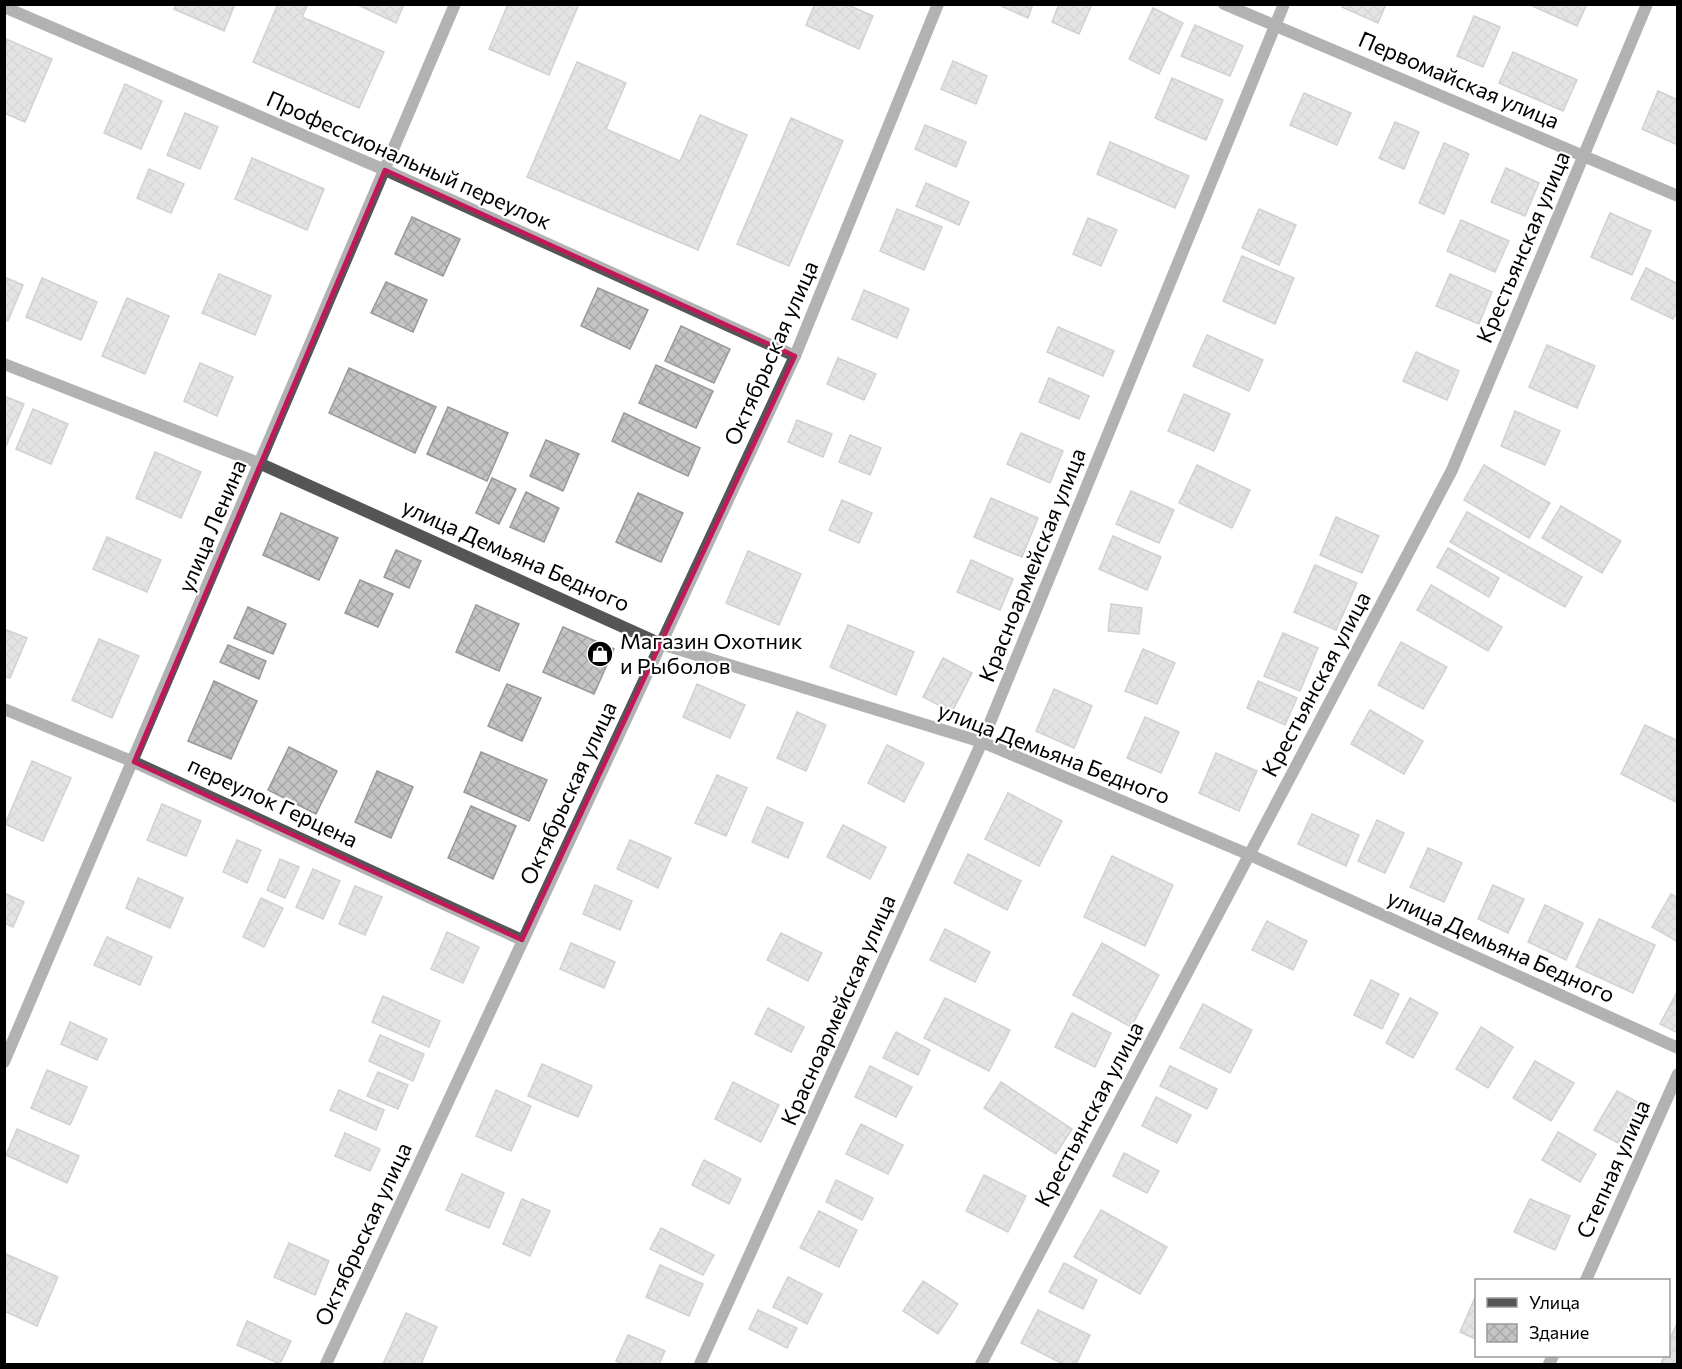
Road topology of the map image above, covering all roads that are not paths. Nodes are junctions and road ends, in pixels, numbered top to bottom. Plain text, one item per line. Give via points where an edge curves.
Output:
1 (455, 4) edge
2 (938, 4) edge
3 (1224, 4) edge
4 (1284, 4) edge
5 (1647, 4) edge
6 (4, 7) edge
7 (1275, 26) junction
8 (1584, 155) junction
9 (385, 170) junction
10 (1677, 196) edge
11 (795, 356) junction
12 (4, 364) edge
13 (261, 464) junction
14 (661, 644) junction
15 (4, 709) edge
16 (982, 742) junction
17 (134, 762) junction
18 (1250, 855) junction
19 (522, 940) junction
20 (1677, 1048) edge
21 (4, 1062) edge
22 (1677, 1074) edge
23 (1587, 1279) edge
24 (326, 1365) edge
25 (700, 1365) edge
26 (981, 1365) edge

1 - 9 street, улица Ленина
2 - 11 street, Октябрьская улица
3 - 7 street, Первомайская улица
4 - 7 street, Красноармейская улица
5 - 8 street, Крестьянская улица
6 - 9 street, Профессиональный переулок
7 - 8 street, Первомайская улица
7 - 16 street, Красноармейская улица
8 - 10 street, Первомайская улица
8 - 18 street, Крестьянская улица via 1452,470
9 - 11 street, Профессиональный переулок
9 - 13 street, улица Ленина
11 - 14 street, Октябрьская улица
12 - 13 street, улица Демьяна Бедного
13 - 14 street, улица Демьяна Бедного
13 - 17 street, улица Ленина
14 - 16 street, улица Демьяна Бедного
14 - 19 street, Октябрьская улица
15 - 17 street, переулок Герцена
16 - 18 street, улица Демьяна Бедного
16 - 25 street, Красноармейская улица
17 - 19 street, переулок Герцена
17 - 21 street, улица Ленина
18 - 20 street, улица Демьяна Бедного
18 - 26 street, Крестьянская улица
19 - 24 street, Октябрьская улица
22 - 23 street, Степная улица

